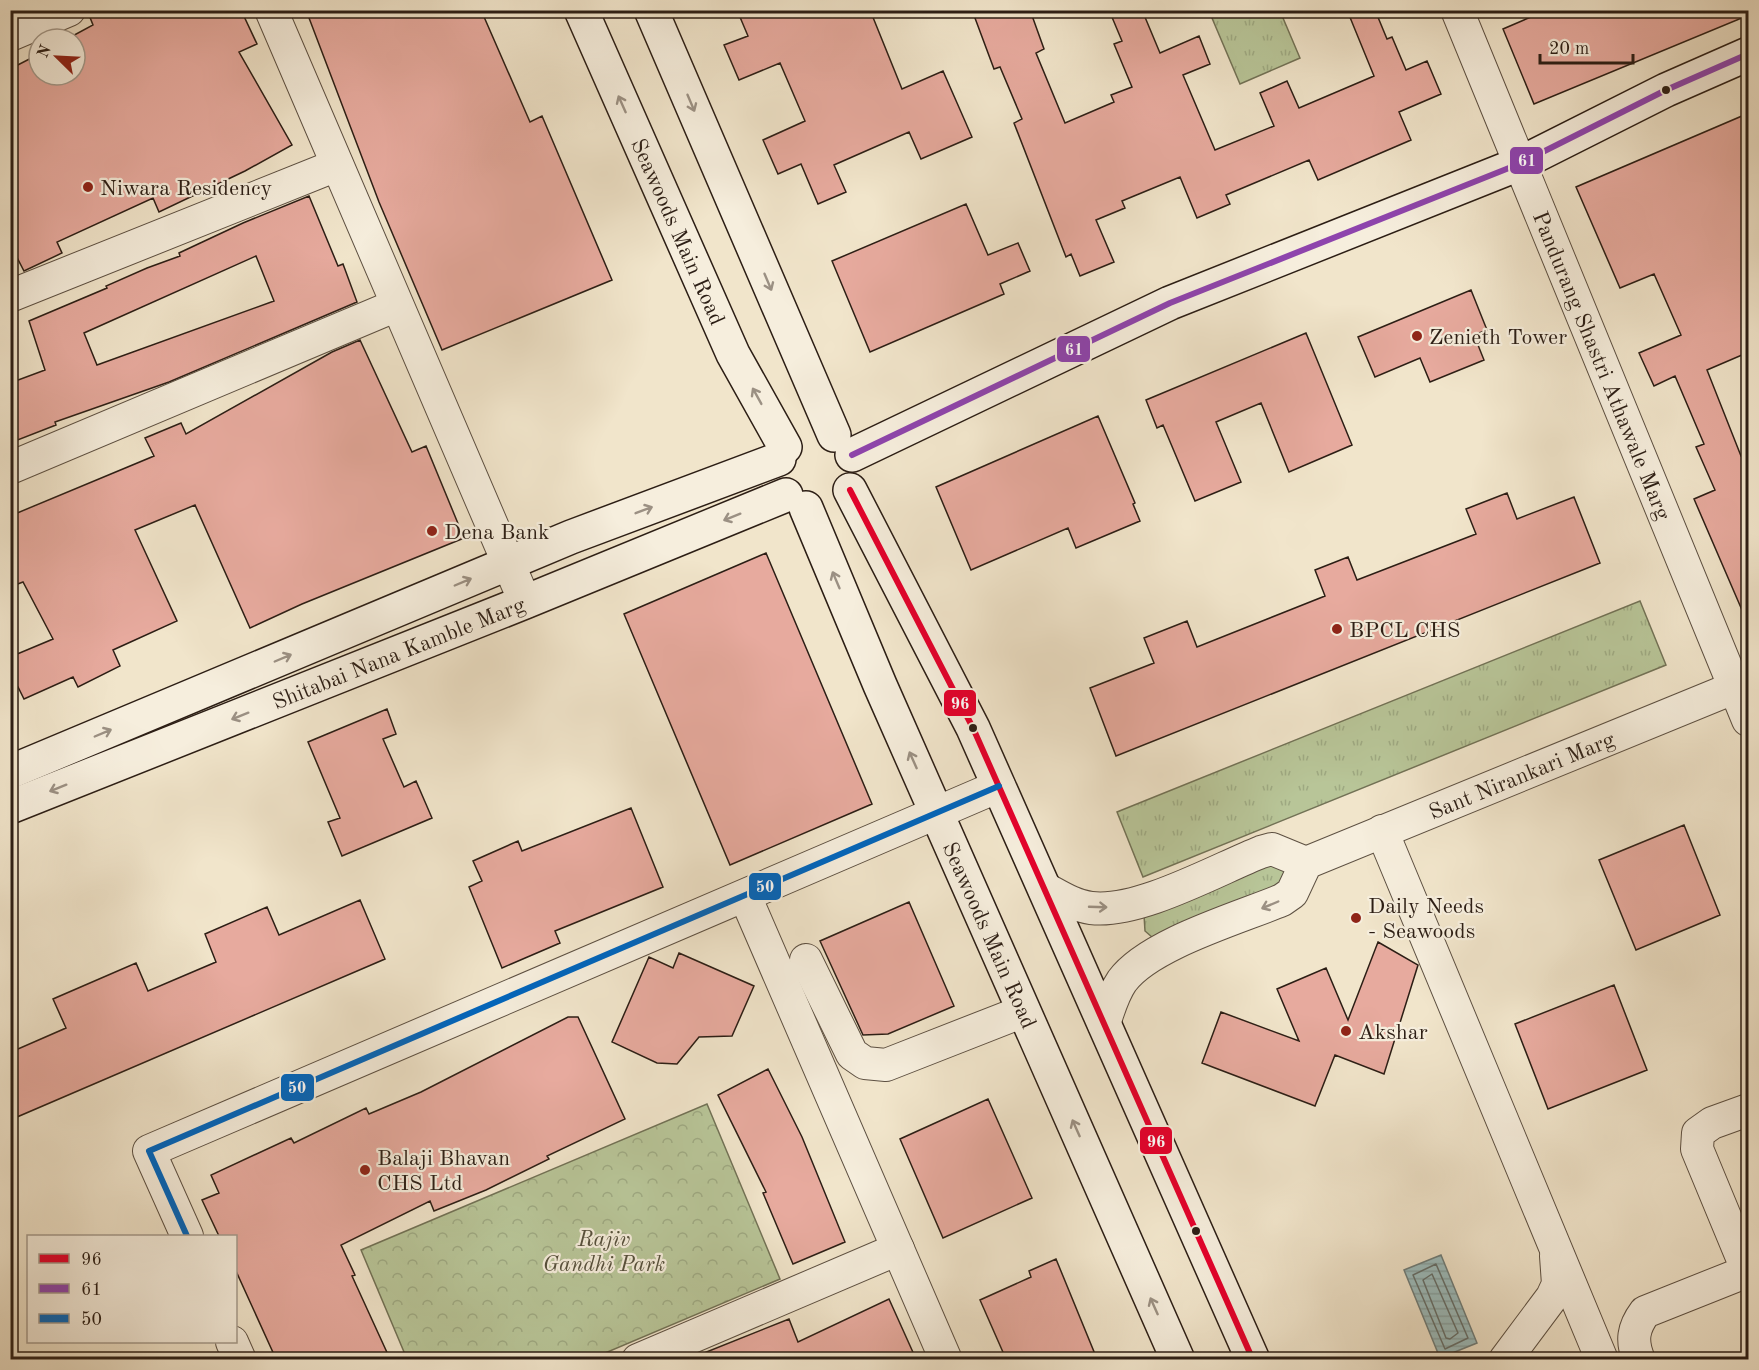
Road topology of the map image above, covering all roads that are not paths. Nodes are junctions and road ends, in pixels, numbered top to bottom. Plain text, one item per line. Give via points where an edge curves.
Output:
1 (69, 10) edge
2 (271, 10) edge
3 (581, 10) edge
4 (651, 10) edge
5 (1457, 10) edge
6 (10, 35) edge
7 (1749, 54) edge
8 (1519, 164) junction
9 (337, 165) junction
10 (10, 296) edge
11 (397, 304) junction
12 (843, 445) junction
13 (782, 453) junction
14 (10, 468) edge
15 (850, 490) junction
16 (796, 501) junction
17 (508, 563) junction
18 (525, 602) junction
19 (1742, 684) edge
20 (1749, 720) edge
21 (10, 772) edge
22 (999, 786) junction
23 (10, 807) edge
24 (936, 813) junction
25 (1382, 831) junction
26 (1306, 863) junction
27 (1044, 888) junction
28 (745, 896) junction
29 (806, 960) dead end
30 (1024, 1011) junction
31 (1104, 1024) junction
32 (1749, 1110) edge
33 (187, 1235) edge
34 (898, 1249) junction
35 (1556, 1249) junction
36 (1748, 1271) edge
37 (233, 1343) edge
38 (240, 1359) edge
39 (638, 1359) edge
40 (946, 1359) edge
41 (1178, 1359) edge
42 (1253, 1359) edge
43 (1505, 1359) edge
44 (1602, 1359) edge
45 (1639, 1359) edge

1 - 6 street
2 - 9 street
13 -> 3 main road, Seawoods Main Road via 733,354
4 -> 12 main road
5 - 8 street, Pandurang Shastri Athawale Marg
7 - 8 main road via 1666,90
8 - 12 main road via 1170,303
8 - 19 street, Pandurang Shastri Athawale Marg
9 - 10 street
9 - 11 street
11 - 14 street
11 - 17 street
12 - 13 main road via 821,431 808,432
12 - 15 main road via 855,479
13 - 16 main road via 778,471
17 -> 13 main road, Shitabai Nana Kamble Marg
15 - 16 main road via 831,507
15 - 22 main road
16 -> 18 main road, Shitabai Nana Kamble Marg
24 -> 16 main road, Seawoods Main Road
17 - 18 street
21 -> 17 main road, Shitabai Nana Kamble Marg
18 -> 23 main road, Shitabai Nana Kamble Marg
19 - 20 street, Pandurang Shastri Athawale Marg
19 - 25 street, Sant Nirankari Marg
22 - 24 street
22 - 27 main road
24 - 28 street
24 - 30 main road, Seawoods Main Road
25 - 26 street, Sant Nirankari Marg
25 - 35 street
27 -> 26 street via 1082,905 1119,908 1272,849
26 -> 31 street via 1292,893 1282,900 1142,961 1112,998
27 - 31 main road
28 - 33 street via 149,1151
28 - 34 street
29 - 30 street via 852,1054 865,1063 886,1065
41 -> 30 main road, Seawoods Main Road
31 - 42 main road
32 - 36 street via 1698,1133 1697,1149
34 - 39 street
34 - 40 street
35 - 43 street via 1558,1284 1552,1297
35 - 44 street
36 - 45 street via 1645,1312 1634,1326 1634,1348
37 - 38 street

